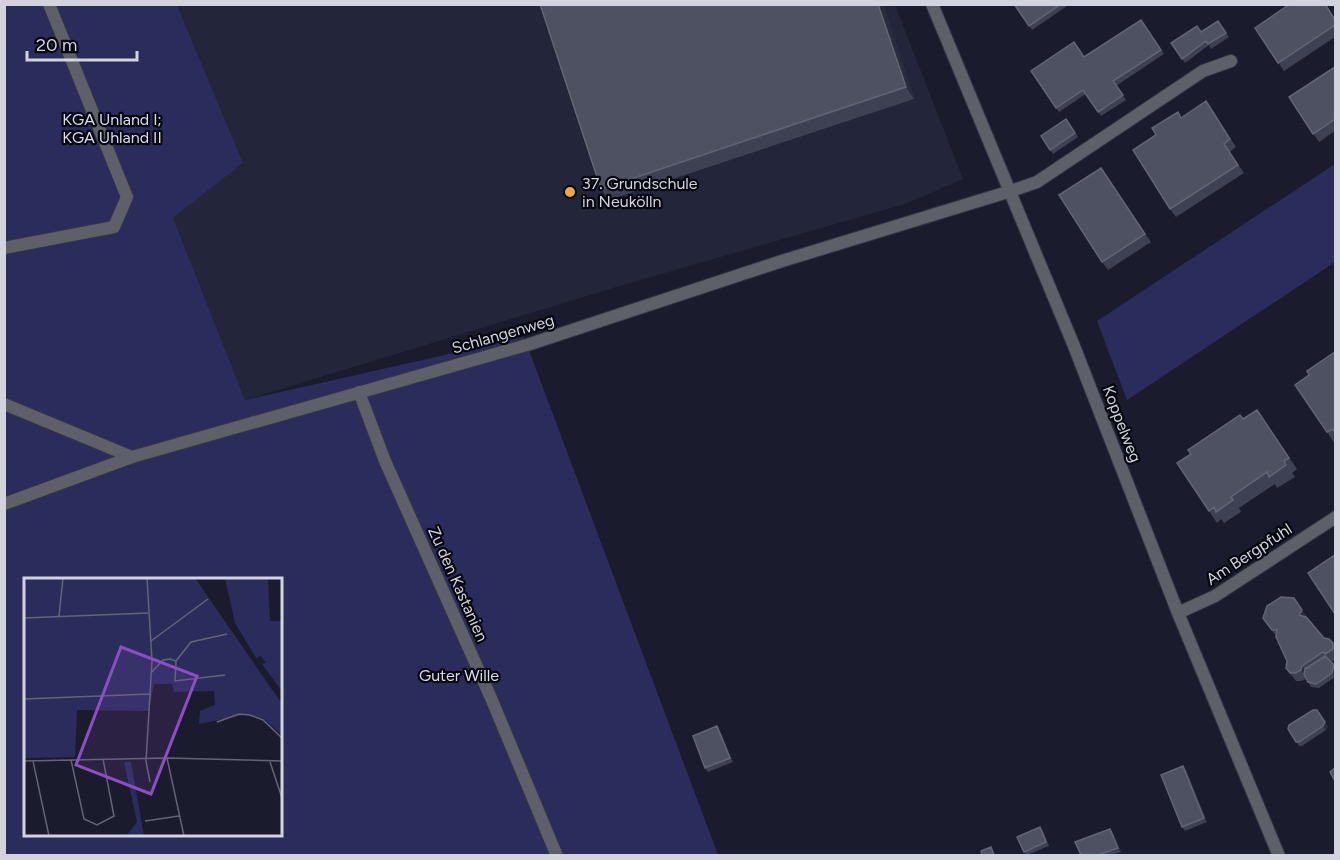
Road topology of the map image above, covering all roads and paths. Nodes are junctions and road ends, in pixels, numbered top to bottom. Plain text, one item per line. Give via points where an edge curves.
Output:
1 (49, 4) edge
2 (932, 4) edge
3 (1231, 61) dead end
4 (1011, 191) junction
5 (4, 248) edge
6 (359, 392) junction
7 (4, 404) edge
8 (132, 457) junction
9 (4, 504) edge
10 (1335, 517) edge
11 (1178, 613) junction
12 (557, 855) edge
13 (1279, 855) edge

1 - 5 street via 127,197 114,227
2 - 4 street, Koppelweg
3 - 4 street, Schlangenweg via 1203,71 1037,182
4 - 6 street, Schlangenweg via 527,345
4 - 11 street, Koppelweg
6 - 8 street, Schlangenweg
6 - 12 street, Zu den Kastanien via 385,461
7 - 8 street
8 - 9 street, Schlangenweg
10 - 11 street, Am Bergpfuhl via 1215,596
11 - 13 street, Koppelweg

